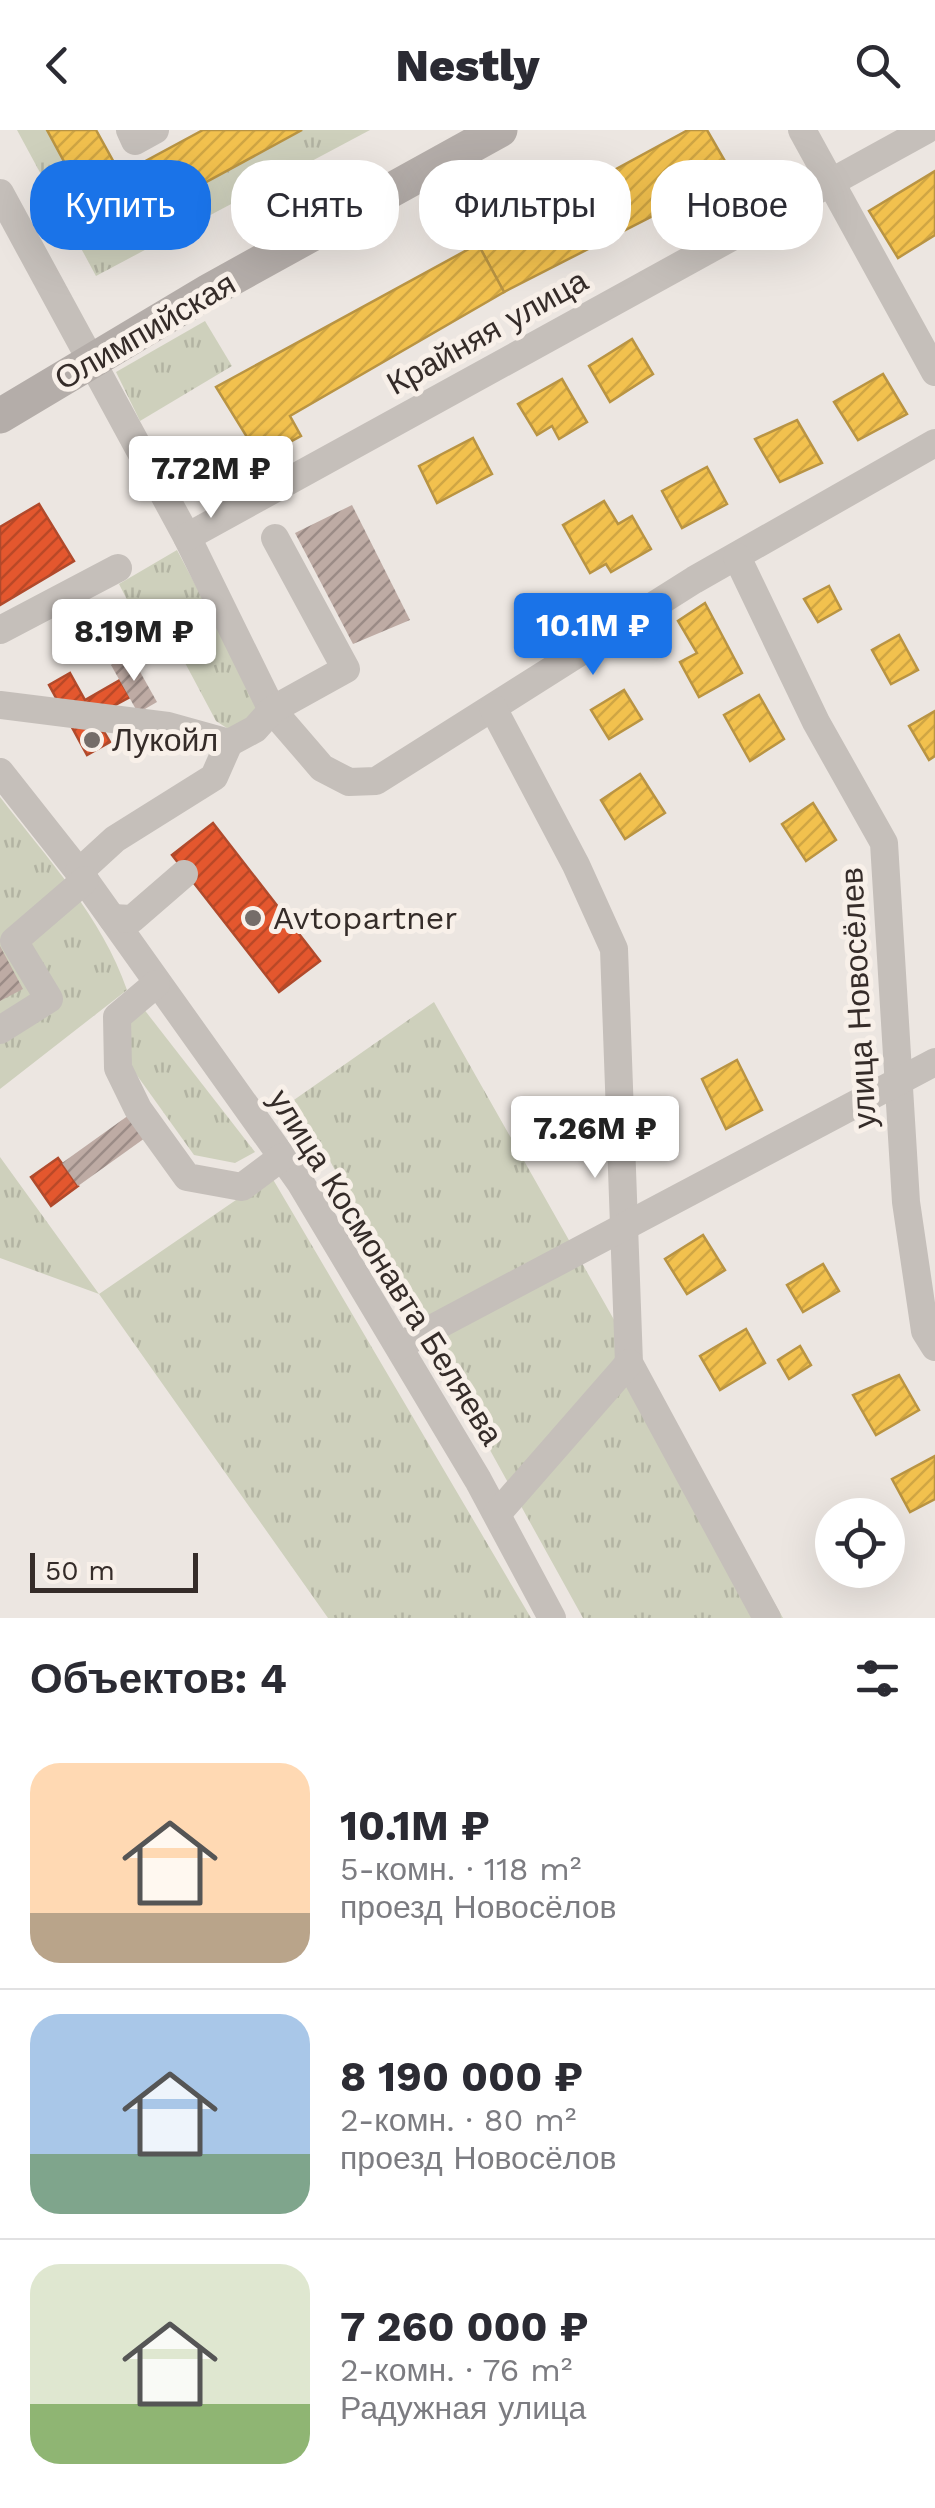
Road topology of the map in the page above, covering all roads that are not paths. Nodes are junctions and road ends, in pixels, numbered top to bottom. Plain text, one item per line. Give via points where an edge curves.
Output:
1 (130, 130) edge
2 (155, 130) edge
3 (500, 130) edge
4 (802, 130) edge
5 (926, 130) edge
6 (830, 182) junction
7 (0, 192) edge
8 (92, 362) junction
9 (935, 372) edge
10 (0, 416) edge
11 (935, 444) edge
12 (186, 537) junction
13 (275, 538) dead end
14 (737, 557) junction
15 (118, 568) dead end
16 (0, 630) edge
17 (0, 705) edge
18 (492, 708) junction
19 (272, 710) junction
20 (229, 743) junction
21 (0, 772) edge
22 (184, 874) dead end
23 (82, 876) junction
24 (112, 918) junction
25 (156, 984) junction
26 (0, 1030) edge
27 (935, 1062) edge
28 (898, 1083) junction
29 (282, 1157) junction
30 (626, 1225) junction
31 (398, 1346) junction
32 (935, 1347) edge
33 (629, 1364) junction
34 (496, 1514) junction
35 (552, 1618) edge
36 (767, 1618) edge

1 - 2 street via 135,141
3 - 8 main road, Олимпийская
4 - 6 street
5 - 6 street, Крайняя улица
6 - 9 street
6 - 12 street, Крайняя улица
7 - 8 street
8 - 10 main road, Олимпийская
8 - 12 street
11 - 14 street
12 - 19 street
13 - 19 street via 346,668
14 - 18 street
14 - 28 street, улица Новосёлев via 816,722 884,843
15 - 16 street
17 - 20 street via 168,726
18 - 19 street via 376,781 363,782 322,768
18 - 30 street via 614,949
19 - 20 street via 255,730
20 - 23 street via 214,776 116,838
21 - 23 street, улица Космонавта Беляева
22 - 24 street via 132,918
23 - 24 street, улица Космонавта Беляева
23 - 26 street via 14,941 49,999
24 - 25 street, улица Космонавта Беляева
25 - 29 street, улица Космонавта Беляева
25 - 29 street via 117,1018 118,1068 138,1109 187,1177 242,1187
27 - 28 street
28 - 30 street
28 - 32 street, улица Новосёлев via 906,1202 925,1330
29 - 31 street, улица Космонавта Беляева
30 - 31 street
30 - 33 street
31 - 34 street, улица Космонавта Беляева
33 - 34 street
33 - 36 street
34 - 35 street, улица Космонавта Беляева

